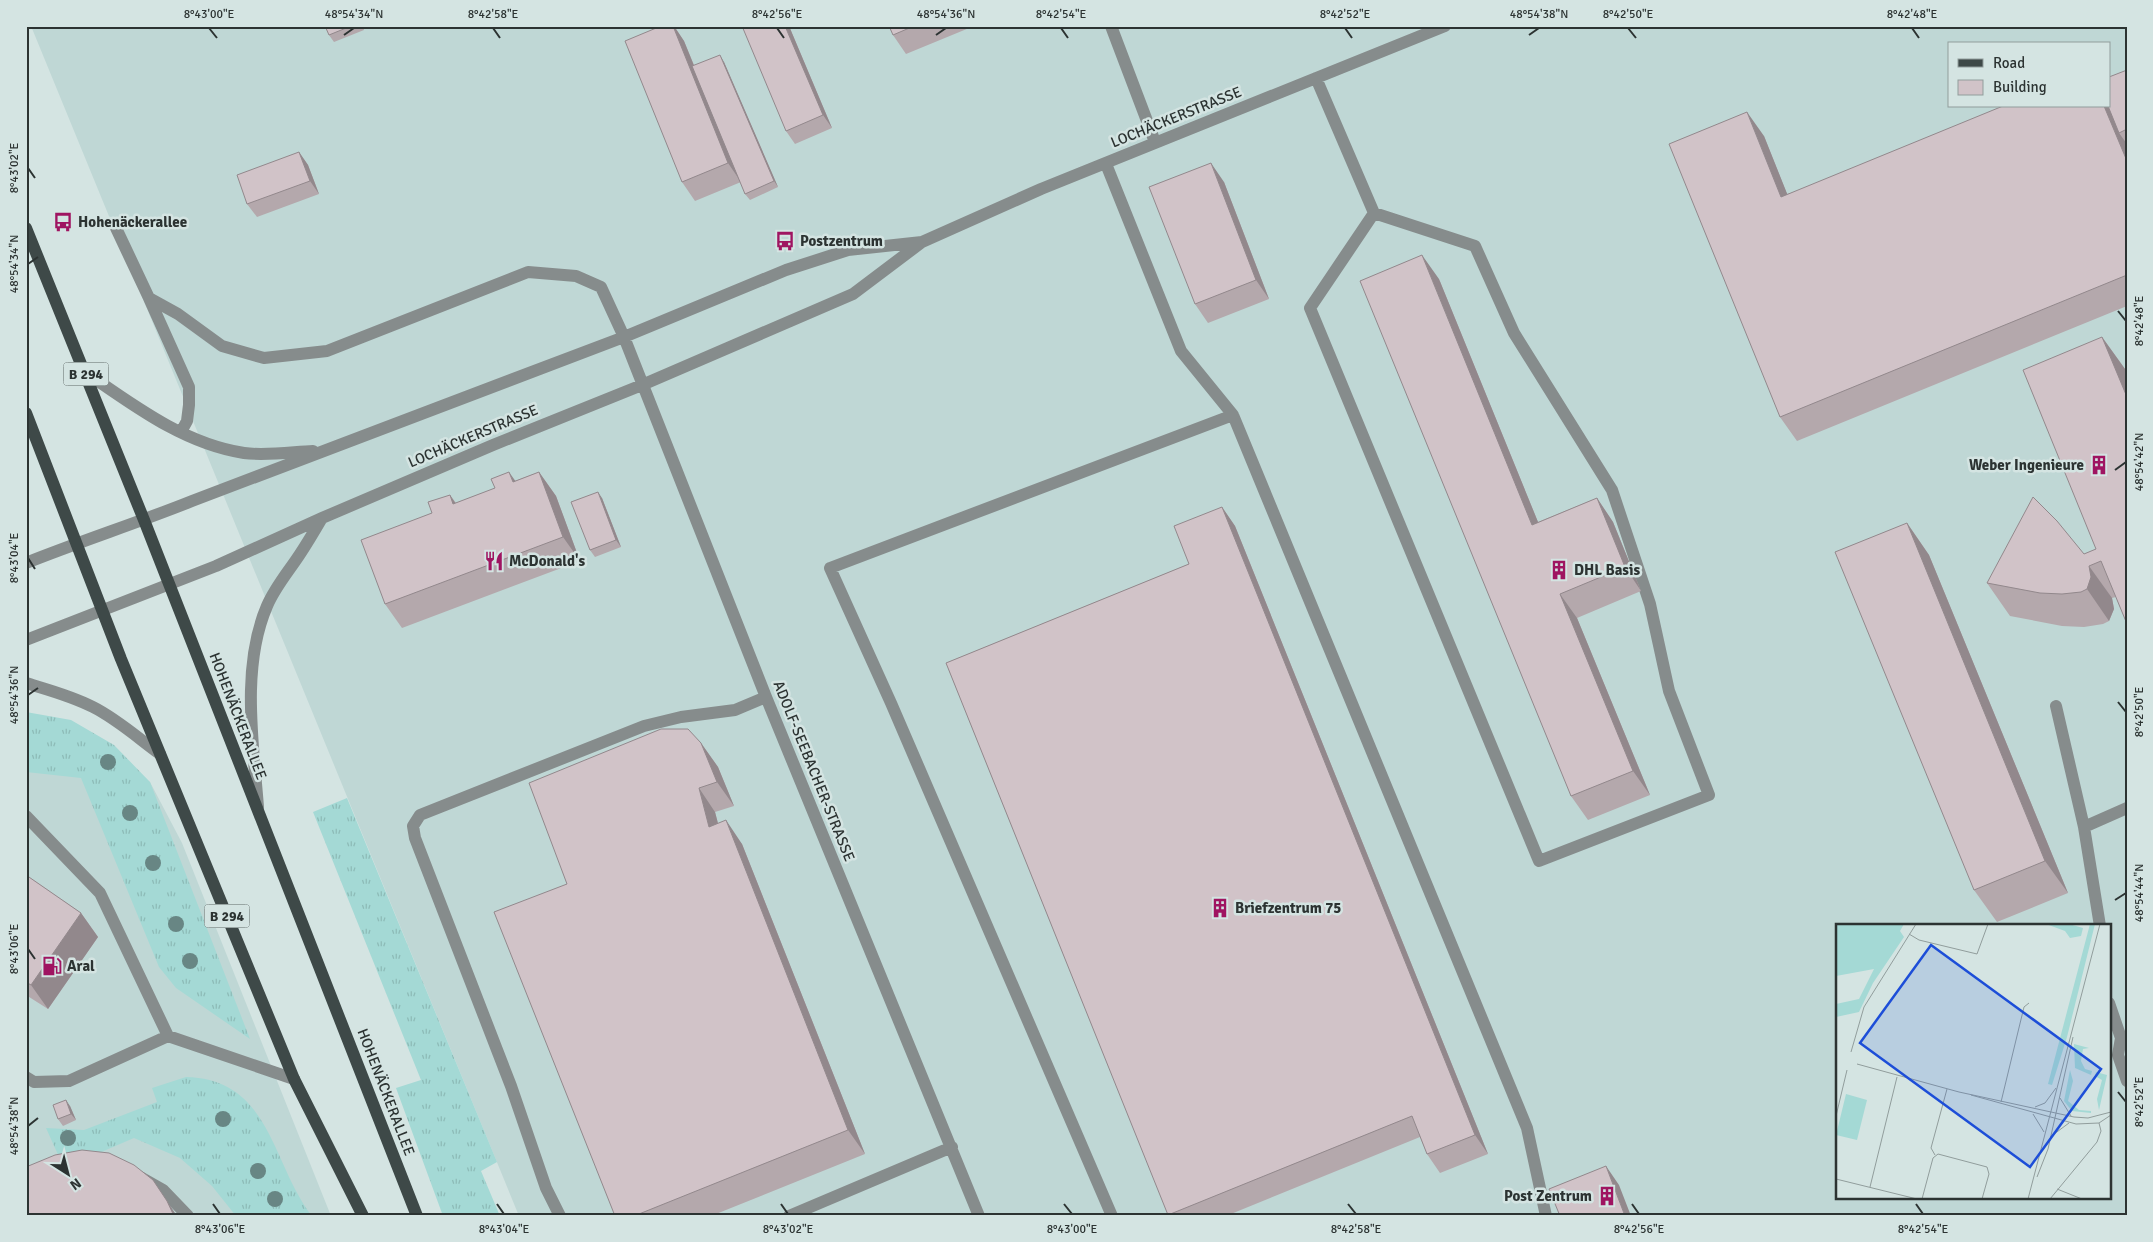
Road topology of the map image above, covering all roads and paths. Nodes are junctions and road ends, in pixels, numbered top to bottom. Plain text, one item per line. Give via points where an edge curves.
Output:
1 (1111, 26) edge
2 (1445, 26) edge
3 (1316, 78) junction
4 (1155, 142) junction
5 (1106, 164) junction
6 (1374, 213) junction
7 (26, 228) edge
8 (116, 228) dead end
9 (922, 242) junction
10 (149, 298) junction
11 (624, 337) junction
12 (85, 372) junction
13 (642, 385) junction
14 (26, 413) edge
15 (1233, 415) junction
16 (181, 432) junction
17 (323, 451) junction
18 (322, 518) junction
19 (144, 520) junction
20 (76, 543) junction
21 (26, 564) edge
22 (168, 585) junction
23 (103, 611) junction
24 (26, 640) edge
25 (26, 683) edge
26 (766, 697) junction
27 (2056, 706) dead end
28 (160, 754) junction
29 (2127, 808) edge
30 (258, 812) junction
31 (26, 816) edge
32 (2084, 827) junction
33 (2100, 924) edge
34 (2110, 1006) edge
35 (168, 1036) junction
36 (26, 1077) edge
37 (294, 1080) junction
38 (2127, 1081) edge
39 (952, 1147) junction
40 (130, 1172) edge
41 (1111, 1212) edge
42 (188, 1216) edge
43 (363, 1216) edge
44 (417, 1216) edge
45 (560, 1216) edge
46 (789, 1216) edge
47 (979, 1216) edge
48 (1546, 1216) edge

1 - 4 street
2 - 3 street, LOCHÄCKERSTRASSE
3 - 4 street, LOCHÄCKERSTRASSE
3 - 6 street
4 - 5 street, LOCHÄCKERSTRASSE
5 - 9 street, LOCHÄCKERSTRASSE
5 - 15 street via 1181,351
6 - 6 street via 1310,308 1539,861 1709,795 1669,691 1650,604 1612,490 1514,334 1475,246
7 - 12 main road, HOHENÄCKERALLEE / B 294
8 - 10 street
9 - 11 street, LOCHÄCKERSTRASSE via 848,250 786,270
9 - 13 street, LOCHÄCKERSTRASSE via 853,294
10 - 11 street via 178,314 222,346 264,358 326,352 528,272 576,276 601,287
10 - 16 street via 189,387 187,421
11 - 13 street, ADOLF-SEEBACHER-STRASSE
11 - 17 street, LOCHÄCKERSTRASSE
12 - 16 street
12 - 19 main road, HOHENÄCKERALLEE / B 294
13 - 18 street, LOCHÄCKERSTRASSE
13 - 26 street, ADOLF-SEEBACHER-STRASSE
14 - 20 main road, B 294
15 - 41 street via 830,568
15 - 48 street via 1527,1128
16 - 17 street via 244,453
17 - 19 street, LOCHÄCKERSTRASSE
18 - 22 street, LOCHÄCKERSTRASSE
18 - 30 street via 268,604 254,656 251,710
19 - 20 street, LOCHÄCKERSTRASSE
19 - 22 main road, HOHENÄCKERALLEE / B 294
20 - 21 street, LOCHÄCKERSTRASSE
20 - 23 main road, B 294
22 - 23 street, LOCHÄCKERSTRASSE
22 - 30 main road, HOHENÄCKERALLEE / B 294
23 - 24 street, LOCHÄCKERSTRASSE
23 - 28 main road, B 294
25 - 28 street via 92,707 117,721
26 - 39 street, ADOLF-SEEBACHER-STRASSE
26 - 45 street via 735,710 644,726 420,815 413,826 546,1188
27 - 32 street
28 - 37 main road, B 294
29 - 32 street
30 - 44 main road, HOHENÄCKERALLEE / B 294
31 - 35 street via 100,893
32 - 33 street
34 - 38 street via 2121,1038 2118,1055
35 - 36 street via 69,1081 34,1082
35 - 37 street
37 - 43 main road, B 294
39 - 46 street
39 - 47 street, ADOLF-SEEBACHER-STRASSE
40 - 42 street via 163,1190

